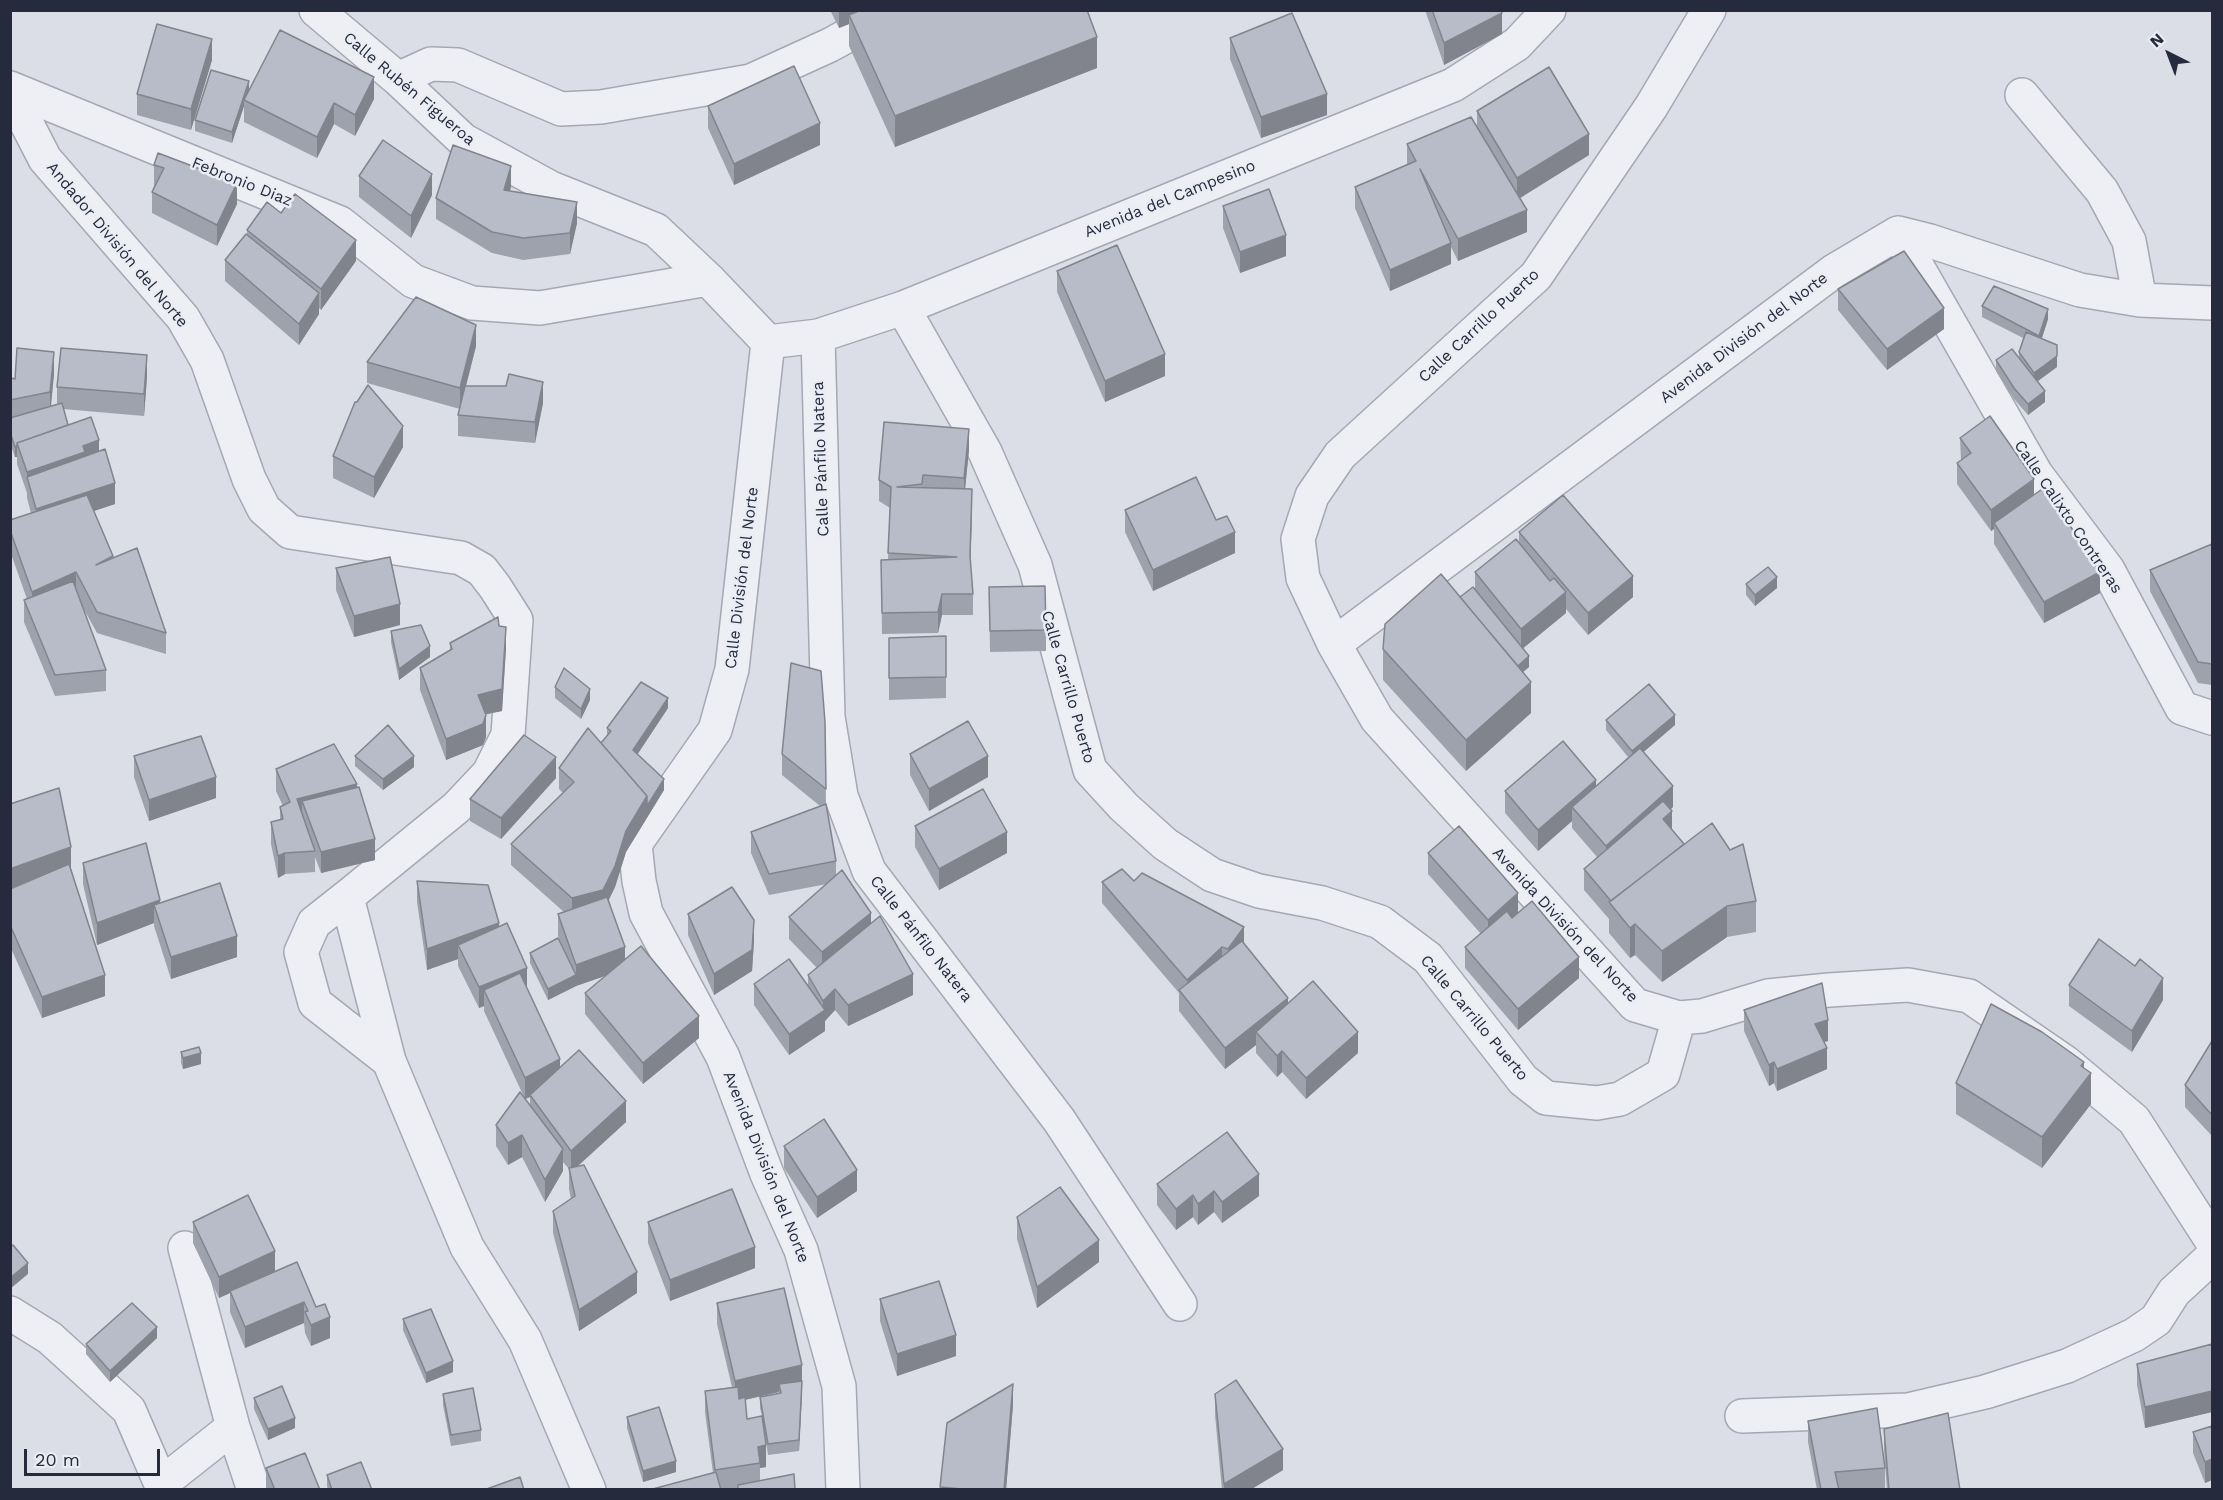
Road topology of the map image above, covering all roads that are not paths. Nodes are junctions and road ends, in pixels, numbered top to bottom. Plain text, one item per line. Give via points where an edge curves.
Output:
1 (316, 10) edge
2 (894, 10) edge
3 (1549, 10) edge
4 (1709, 10) edge
5 (398, 79) junction
6 (10, 90) edge
7 (2022, 94) dead end
8 (1898, 232) junction
9 (708, 279) junction
10 (2140, 300) junction
11 (2212, 303) edge
12 (903, 308) junction
13 (818, 336) junction
14 (768, 342) junction
15 (1298, 539) joint
16 (1334, 644) junction
17 (2212, 718) edge
18 (347, 897) junction
19 (1679, 1018) junction
20 (723, 1057) joint
21 (389, 1061) junction
22 (2212, 1241) edge
23 (185, 1248) dead end
24 (2212, 1257) edge
25 (1180, 1304) dead end
26 (10, 1313) edge
27 (1742, 1416) dead end
28 (233, 1426) junction
29 (254, 1490) edge
30 (589, 1490) edge
31 (843, 1490) edge

1 - 5 street, Calle Rubén Figueroa
2 - 5 street via 751,81 601,107 561,109 458,65 431,64
3 - 12 street, Avenida del Campesino via 1517,44 1453,85
4 - 15 street, Calle Carrillo Puerto via 1651,107 1536,276 1340,455 1312,496
5 - 9 street, Calle Rubén Figueroa via 463,141 551,188 656,230
6 - 9 street, Febronio Diaz via 340,223 413,281 472,303 540,308
6 - 18 street, Andador División del Norte via 45,159 183,318 207,360 249,479 264,509 290,532 461,558 482,570 516,620 508,735 489,773 456,808
7 - 10 street via 2102,191 2128,241
8 - 10 street via 2080,290
8 - 16 street, Avenida División del Norte via 1834,271
8 - 17 street, Calle Calixto Contreras via 2036,474 2108,570 2182,708
9 - 14 street, Calle Rubén Figueroa
10 - 11 street
12 - 13 street, Avenida del Campesino
12 - 19 street, Calle Carrillo Puerto via 985,452 1035,565 1090,770 1124,807 1165,844 1212,875 1380,922 1428,958 1523,1080 1546,1098 1597,1103 1620,1099 1663,1074
13 - 14 street, Avenida del Campesino
13 - 25 street, Calle Pánfilo Natera via 828,717 841,796 868,871 1059,1120
14 - 20 street, Calle División del Norte via 732,669 715,730 635,844 646,913
15 - 16 street, Avenida División del Norte via 1303,578
16 - 19 street, Avenida División del Norte via 1377,719 1606,974 1635,1005
18 - 21 street, Andador División del Norte
18 - 21 street, Andador División del Norte via 314,923 301,952 306,972 315,1003
19 - 22 street, Avenida División del Norte via 1702,1016 1768,996 1829,990 1908,985 1969,996 2065,1062 2134,1120
20 - 31 street, Avenida División del Norte via 804,1261 839,1386
21 - 30 street, Andador División del Norte via 467,1247 525,1340
23 - 28 street
24 - 27 street via 2174,1292 2156,1320 2134,1335 2067,1366 1985,1392 1908,1410
26 - 28 street via 50,1338 129,1410 161,1484
28 - 29 street

